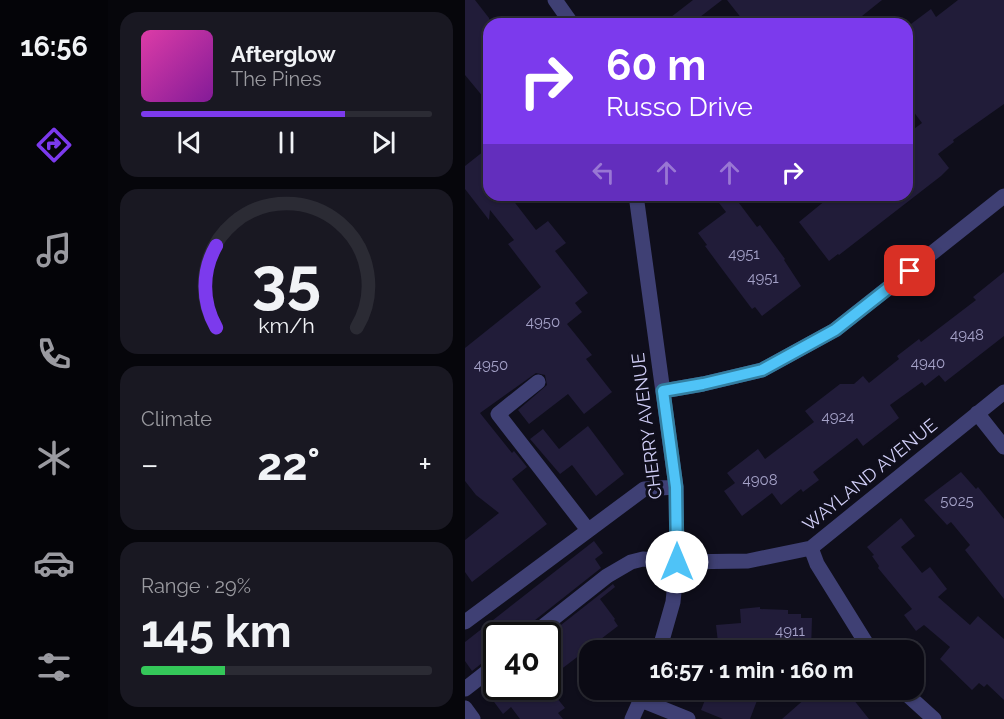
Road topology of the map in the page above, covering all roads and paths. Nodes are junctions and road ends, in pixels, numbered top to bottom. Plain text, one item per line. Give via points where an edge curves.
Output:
1 (555, 0) edge
2 (568, 18) edge
3 (1004, 196) edge
4 (637, 201) edge
5 (538, 382) dead end
6 (663, 391) junction
7 (1004, 392) edge
8 (977, 413) junction
9 (1004, 447) edge
10 (676, 487) junction
11 (588, 530) junction
12 (811, 548) junction
13 (677, 562) junction
14 (465, 621) edge
15 (549, 622) edge
16 (662, 640) edge
17 (864, 640) edge
18 (483, 674) edge
19 (465, 688) edge
20 (641, 700) edge
21 (652, 700) edge
22 (913, 700) edge
23 (465, 708) edge
24 (473, 719) edge
25 (632, 719) edge
26 (687, 719) edge
27 (934, 719) edge

1 - 2 street
3 - 6 street via 835,330 762,370
4 - 6 street, CHERRY AVENUE
5 - 11 street via 498,414
6 - 10 street, CHERRY AVENUE
7 - 8 street, WAYLAND AVENUE
8 - 9 street
8 - 12 street, WAYLAND AVENUE
10 - 11 street via 644,489
10 - 13 street, CHERRY AVENUE
11 - 14 street
12 - 13 street, WAYLAND AVENUE via 748,561
12 - 17 street
13 - 15 street, WAYLAND AVENUE via 643,559 622,566
13 - 16 street, CHERRY AVENUE via 673,602
18 - 19 street
20 - 25 street
21 - 26 street
22 - 27 street
23 - 24 street

